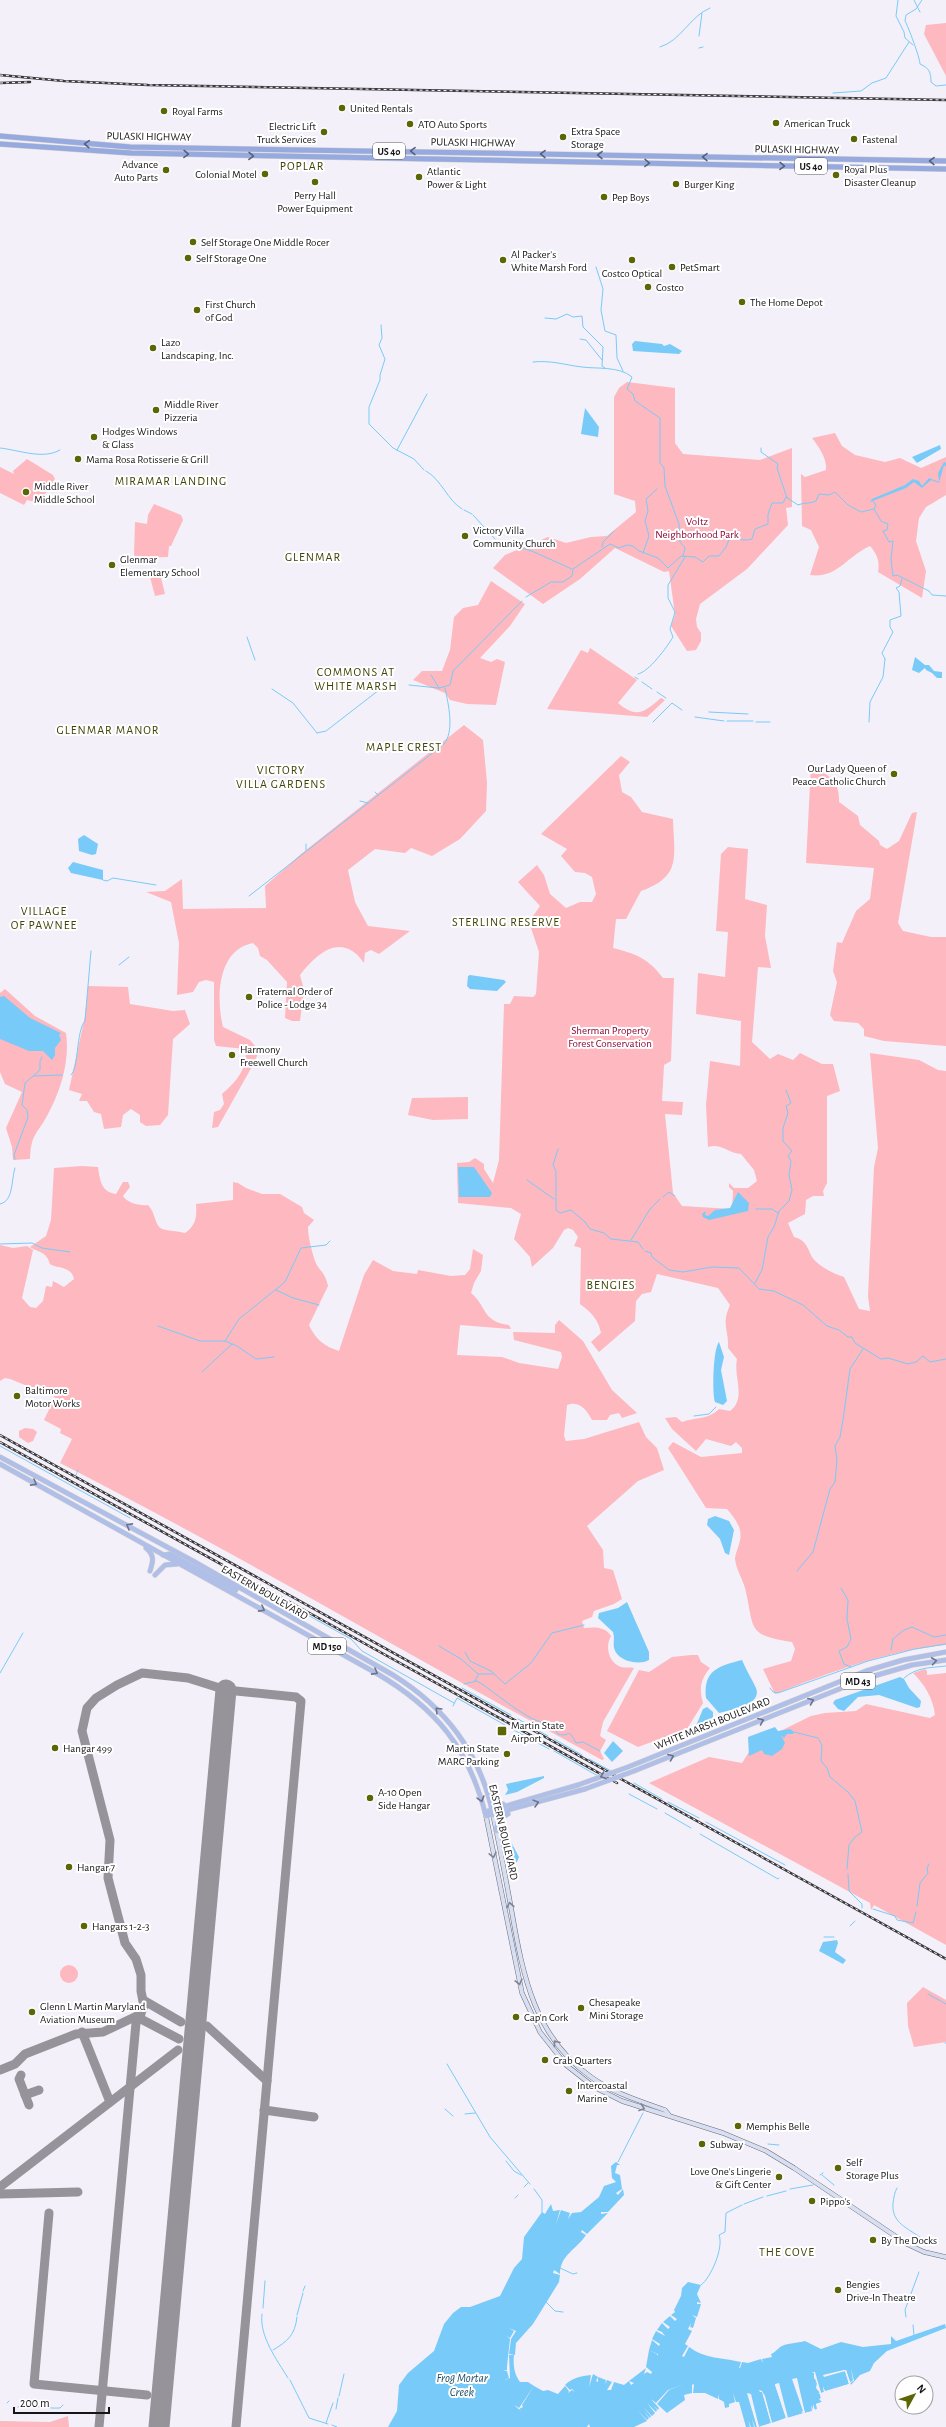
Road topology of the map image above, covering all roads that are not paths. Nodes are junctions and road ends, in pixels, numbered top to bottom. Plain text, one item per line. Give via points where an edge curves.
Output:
1 (0, 136) edge
2 (0, 144) edge
3 (918, 161) junction
4 (946, 161) edge
5 (918, 168) junction
6 (946, 169) edge
7 (0, 1457) edge
8 (0, 1461) edge
9 (0, 1464) edge
10 (36, 1477) junction
11 (130, 1536) junction
12 (163, 1554) junction
13 (179, 1564) junction
14 (150, 1571) dead end
15 (155, 1575) dead end
16 (258, 1600) junction
17 (946, 1652) edge
18 (946, 1660) edge
19 (485, 1785) junction
20 (532, 1798) junction
21 (522, 1807) junction
22 (492, 1812) junction
23 (485, 1814) junction
24 (496, 1831) junction
25 (670, 2115) junction
26 (946, 2257) edge

3 -> 1 highway, PULASKI HIGHWAY / US 40 via 130,147
2 -> 5 highway, PULASKI HIGHWAY / US 40 via 131,153
4 -> 3 highway, PULASKI HIGHWAY / US 40
3 - 5 highway
5 - 6 highway, PULASKI HIGHWAY / US 40
7 - 10 main road, EASTERN BOULEVARD / MD 150
8 - 10 main road
9 -> 11 main road, EASTERN BOULEVARD / MD 150
16 -> 10 main road, EASTERN BOULEVARD / MD 150 via 193,1561
11 - 12 main road, EASTERN BOULEVARD / MD 150
11 - 14 main road via 152,1553
12 - 13 main road, EASTERN BOULEVARD / MD 150
12 - 16 main road via 170,1554
13 - 15 main road via 167,1564
13 -> 23 main road, EASTERN BOULEVARD / MD 150 via 376,1673 418,1700 444,1727 462,1753 476,1782
19 -> 16 main road, EASTERN BOULEVARD / MD 150 via 476,1762 461,1737 448,1720 423,1696 393,1675
17 -> 20 main road, WHITE MARSH BOULEVARD / MD 43, bridge via 903,1660 863,1672 628,1767
21 -> 18 main road, WHITE MARSH BOULEVARD / MD 43, bridge via 585,1789 634,1771 867,1678 912,1665
19 - 20 main road via 498,1804
19 - 22 main road, EASTERN BOULEVARD / MD 150
20 - 22 main road, WHITE MARSH BOULEVARD / MD 43
21 - 22 main road, WHITE MARSH BOULEVARD / MD 43
21 - 24 main road via 502,1816 498,1820
22 - 23 main road, WHITE MARSH BOULEVARD / MD 43
22 - 24 main road, EASTERN BOULEVARD / MD 150
23 -> 25 main road, EASTERN BOULEVARD / MD 150 via 520,1983 527,2006 540,2032 566,2065 594,2087 629,2104 663,2116
25 -> 24 main road, EASTERN BOULEVARD / MD 150 via 665,2110 616,2091 591,2077 568,2057 543,2025 525,1977
25 - 26 main road, EASTERN BOULEVARD / MD 150 via 766,2151 907,2244 924,2252

